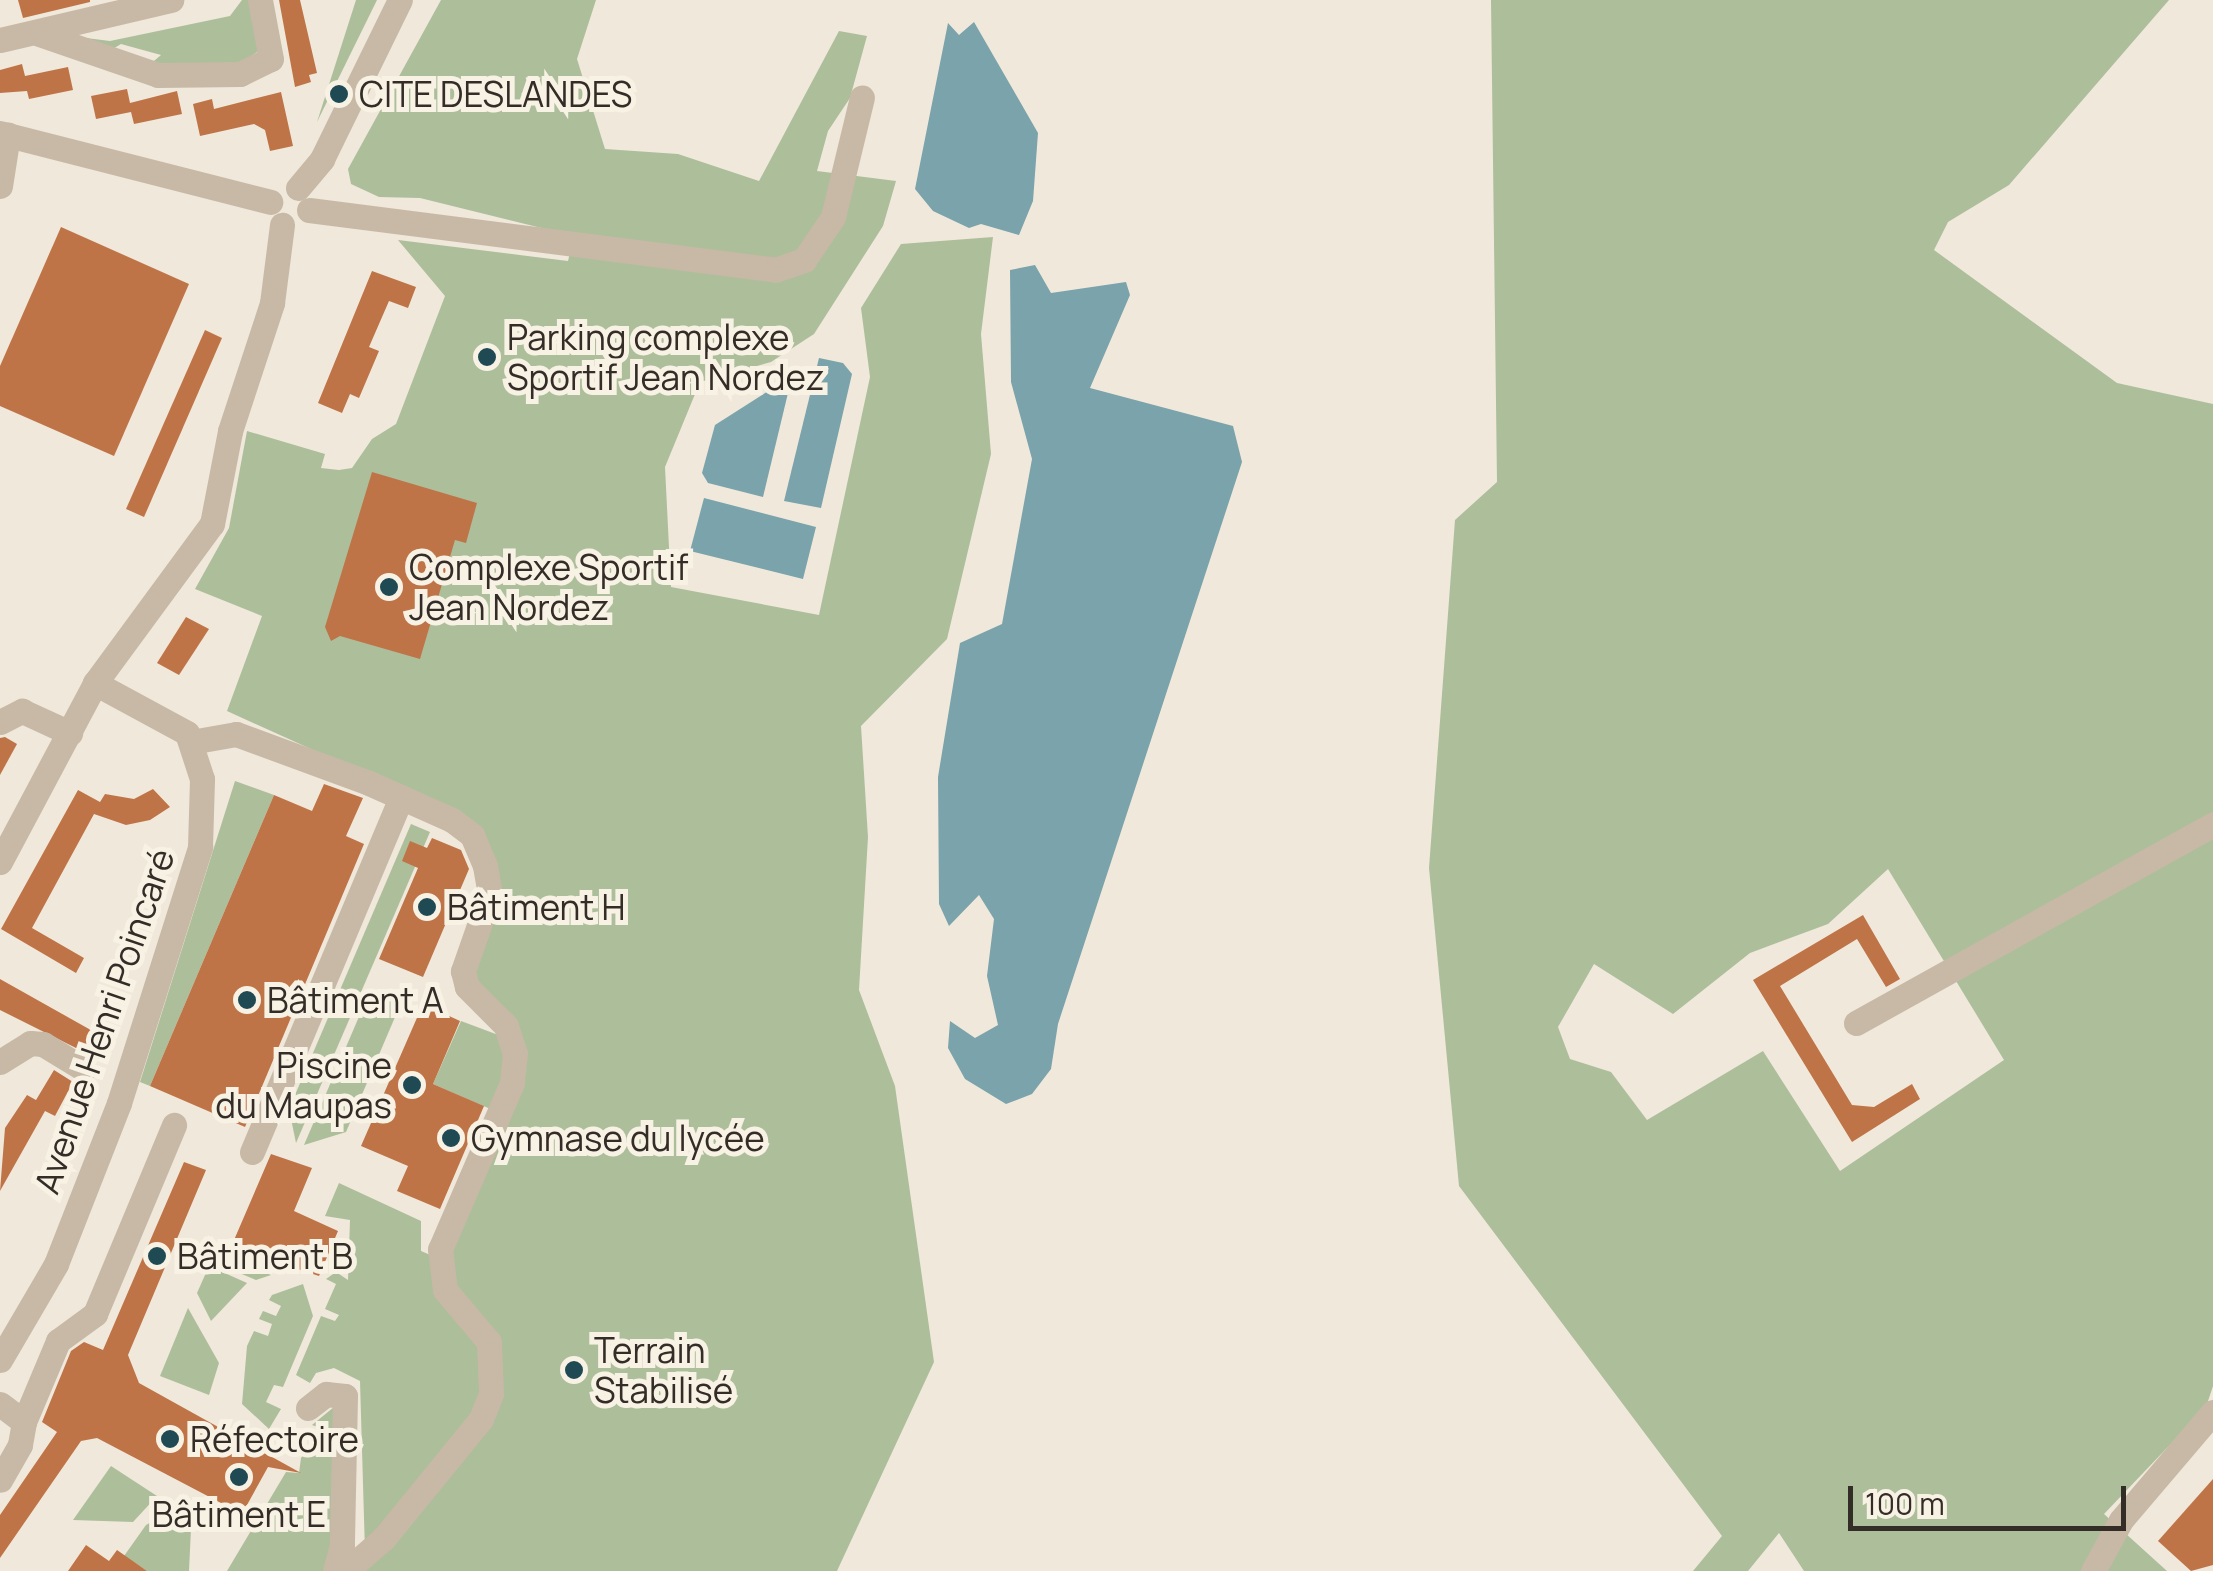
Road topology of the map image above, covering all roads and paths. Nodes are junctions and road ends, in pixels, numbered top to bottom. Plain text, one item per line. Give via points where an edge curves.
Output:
1 (171, 0) edge
2 (260, 0) edge
3 (400, 0) edge
4 (39, 34) junction
5 (0, 40) edge
6 (862, 97) dead end
7 (4, 134) edge
8 (0, 186) edge
9 (303, 199) junction
10 (270, 202) junction
11 (282, 226) junction
12 (95, 683) junction
13 (0, 722) edge
14 (70, 733) junction
15 (191, 742) junction
16 (401, 797) junction
17 (2213, 824) edge
18 (0, 862) edge
19 (1856, 1023) dead end
20 (0, 1062) edge
21 (84, 1069) dead end
22 (174, 1125) dead end
23 (252, 1152) dead end
24 (0, 1360) edge
25 (0, 1404) edge
26 (308, 1408) dead end
27 (2213, 1412) edge
28 (24, 1422) junction
29 (0, 1480) edge
30 (335, 1571) edge
31 (346, 1571) edge
32 (2093, 1571) edge

1 - 4 street
2 - 4 street via 272,59 240,74 158,75
3 - 9 street
4 - 5 street
6 - 9 street via 833,217 804,260 775,270
7 - 8 street
7 - 10 street
9 - 10 street via 278,190
9 - 11 street via 297,225
10 - 11 street
11 - 12 street via 272,303 230,430 218,510 201,544
12 - 14 street
12 - 15 street via 177,724
13 - 14 street via 22,711
14 - 18 street
15 - 16 street via 236,734 256,739
15 - 24 street, Avenue Henri Poincaré via 202,778 203,822 185,901 79,1207 56,1264
16 - 23 street
16 - 31 street via 472,834 488,880 490,894 463,971 467,988 506,1026 515,1053 512,1083 440,1250 446,1290 489,1342 495,1366 482,1419 384,1538
17 - 19 street
20 - 21 street via 30,1044 43,1044
22 - 28 street via 95,1314 58,1341
25 - 28 street
26 - 30 street via 326,1394 345,1396 342,1545
27 - 32 street via 2120,1520
28 - 29 street via 20,1446

